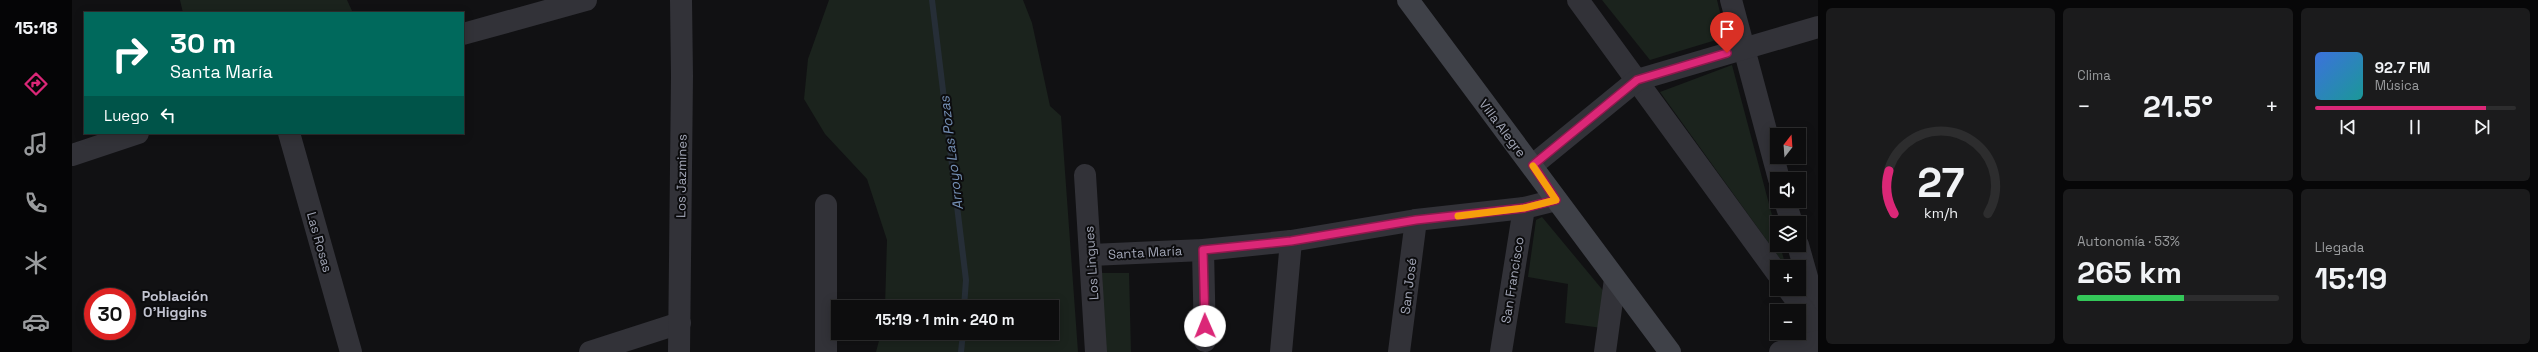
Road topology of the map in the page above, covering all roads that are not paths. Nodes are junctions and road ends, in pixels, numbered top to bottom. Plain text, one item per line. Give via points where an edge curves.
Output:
1 (586, 0) edge
2 (680, 0) edge
3 (1408, 0) edge
4 (1578, 0) edge
5 (1731, 0) edge
6 (1818, 27) edge
7 (464, 34) edge
8 (1742, 48) junction
9 (1637, 80) junction
10 (135, 134) edge
11 (289, 134) edge
12 (72, 155) edge
13 (1533, 165) junction
14 (1777, 172) edge
15 (1085, 175) dead end
16 (1556, 200) junction
17 (826, 205) dead end
18 (1524, 208) junction
19 (1416, 220) junction
20 (1291, 241) junction
21 (1203, 250) junction
22 (1800, 252) edge
23 (1090, 255) junction
24 (1770, 263) edge
25 (1615, 279) junction
26 (1793, 296) edge
27 (1818, 316) edge
28 (680, 323) junction
29 (1818, 330) edge
30 (1205, 341) dead end
31 (1818, 341) edge
32 (351, 352) edge
33 (590, 352) edge
34 (679, 352) edge
35 (826, 352) edge
36 (1096, 352) edge
37 (1281, 352) edge
38 (1399, 352) edge
39 (1501, 352) edge
40 (1605, 352) edge
41 (1670, 352) edge
42 (1780, 352) edge

1 - 7 street
2 - 28 street, Los Jazmines
3 - 13 main road, Villa Alegre via 1524,158
4 - 9 street
5 - 8 street
6 - 8 street
8 - 9 street
8 - 14 street
9 - 13 street
9 - 24 street
10 - 12 street
11 - 32 street, Las Rosas
13 - 16 main road, Villa Alegre
15 - 23 street, Los Lingues
16 - 18 street, Santa María
16 - 25 main road, Villa Alegre
17 - 35 street
18 - 19 street, Santa María
18 - 39 street, San Francisco
19 - 20 street, Santa María
19 - 38 street, San José
20 - 21 street, Santa María
20 - 37 street
21 - 23 street, Santa María
21 - 30 street
22 - 27 street
23 - 36 street, Los Lingues
25 - 40 street
25 - 41 main road, Villa Alegre
26 - 29 street
28 - 33 street
28 - 34 street, Los Jazmines
31 - 42 street

